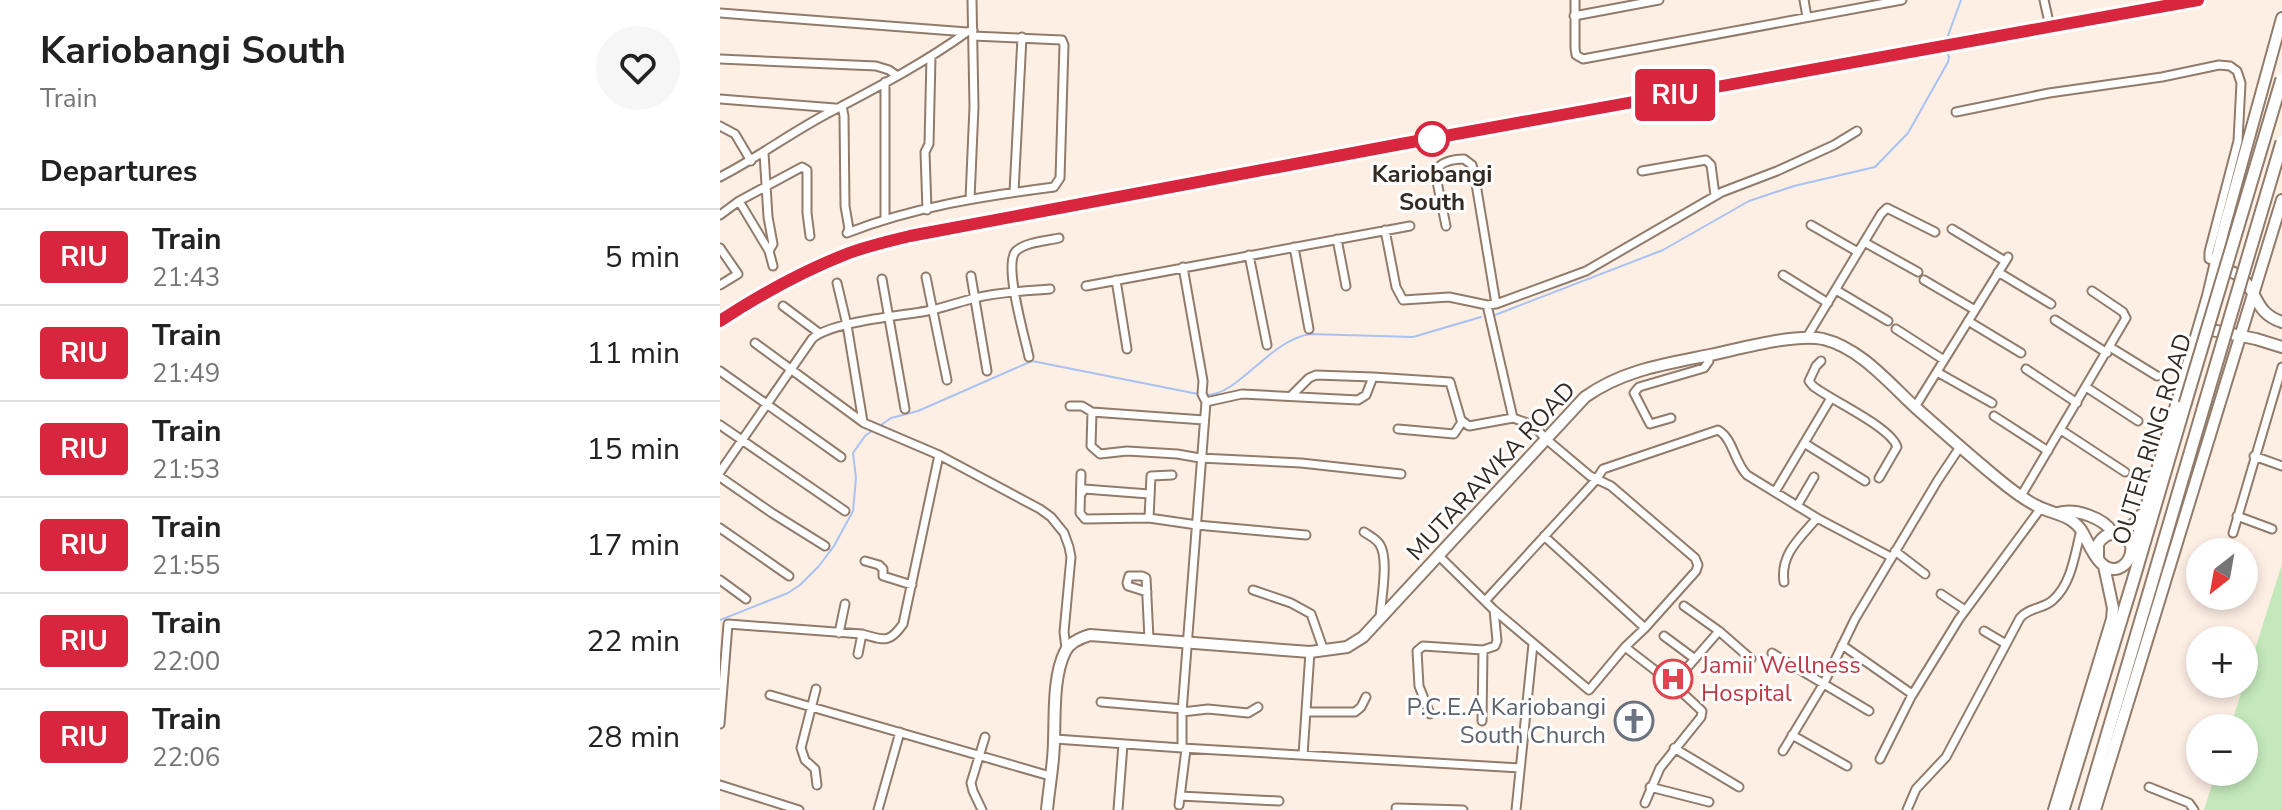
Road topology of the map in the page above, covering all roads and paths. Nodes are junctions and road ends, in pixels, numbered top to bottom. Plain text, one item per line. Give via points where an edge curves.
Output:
1 (972, 0) edge
2 (1575, 0) edge
3 (1659, 0) edge
4 (1804, 0) edge
5 (1902, 0) edge
6 (2044, 0) edge
7 (720, 13) edge
8 (1574, 16) junction
9 (1807, 17) junction
10 (2282, 18) edge
11 (2049, 22) dead end
12 (971, 33) junction
13 (1022, 37) junction
14 (931, 57) junction
15 (720, 59) edge
16 (896, 75) junction
17 (2282, 79) edge
18 (885, 82) junction
19 (720, 99) edge
20 (840, 107) junction
21 (1956, 112) dead end
22 (720, 126) edge
23 (1857, 131) dead end
24 (2282, 142) edge
25 (764, 153) junction
26 (751, 161) junction
27 (1642, 171) dead end
28 (720, 177) edge
29 (767, 187) junction
30 (1014, 192) junction
31 (1715, 195) junction
32 (970, 199) junction
33 (2282, 200) edge
34 (739, 201) junction
35 (927, 210) junction
36 (720, 215) edge
37 (885, 218) junction
38 (1811, 225) dead end
39 (1410, 226) dead end
40 (1446, 226) dead end
41 (1952, 229) dead end
42 (1385, 230) junction
43 (1935, 232) dead end
44 (810, 236) dead end
45 (1059, 238) dead end
46 (1337, 239) junction
47 (1864, 242) junction
48 (1294, 247) junction
49 (720, 248) edge
50 (769, 251) junction
51 (1858, 252) junction
52 (1249, 255) junction
53 (2216, 262) junction
54 (773, 266) dead end
55 (1183, 267) junction
56 (1918, 272) dead end
57 (1998, 272) junction
58 (1783, 275) dead end
59 (971, 276) dead end
60 (926, 277) dead end
61 (882, 279) dead end
62 (1116, 280) junction
63 (1924, 280) dead end
64 (837, 283) dead end
65 (720, 285) edge
66 (1086, 286) dead end
67 (1346, 286) dead end
68 (1050, 289) dead end
69 (1836, 290) junction
70 (1014, 291) junction
71 (2092, 291) dead end
72 (2252, 295) junction
73 (975, 298) junction
74 (1828, 303) junction
75 (1491, 304) junction
76 (2051, 304) dead end
77 (783, 306) dead end
78 (1975, 310) junction
79 (932, 311) junction
80 (889, 318) junction
81 (2055, 320) dead end
82 (1888, 321) dead end
83 (1968, 321) junction
84 (2282, 322) edge
85 (847, 325) junction
86 (2199, 327) junction
87 (1309, 329) dead end
88 (1896, 329) dead end
89 (819, 333) junction
90 (2239, 335) junction
91 (1807, 337) junction
92 (755, 343) dead end
93 (1267, 345) dead end
94 (2282, 347) edge
95 (1127, 349) dead end
96 (2108, 350) junction
97 (2021, 353) dead end
98 (1708, 355) junction
99 (1029, 357) dead end
100 (1944, 360) junction
101 (1821, 361) dead end
102 (2282, 367) edge
103 (2026, 369) dead end
104 (791, 370) junction
105 (720, 371) edge
106 (987, 371) dead end
107 (1937, 372) junction
108 (2157, 376) dead end
109 (1373, 377) junction
110 (947, 380) dead end
111 (2086, 387) junction
112 (1290, 396) junction
113 (1831, 398) junction
114 (1206, 402) junction
115 (1992, 403) dead end
116 (2077, 403) junction
117 (768, 404) junction
118 (1070, 406) dead end
119 (1915, 407) junction
120 (905, 409) dead end
121 (1092, 412) junction
122 (1994, 416) dead end
123 (1513, 418) junction
124 (1671, 418) dead end
125 (1204, 420) junction
126 (2138, 421) dead end
127 (1462, 422) junction
128 (864, 423) junction
129 (720, 425) edge
130 (1398, 429) dead end
131 (2061, 430) junction
132 (1546, 439) junction
133 (742, 441) junction
134 (1804, 443) junction
135 (1960, 447) junction
136 (2048, 451) junction
137 (939, 455) junction
138 (2254, 456) junction
139 (841, 457) dead end
140 (1200, 458) junction
141 (2282, 466) edge
142 (2125, 472) dead end
143 (720, 474) edge
144 (1081, 474) dead end
145 (1401, 474) dead end
146 (1172, 475) dead end
147 (1814, 477) dead end
148 (1879, 478) dead end
149 (1596, 480) junction
150 (1865, 481) dead end
151 (1775, 492) junction
152 (1149, 494) junction
153 (2021, 496) junction
154 (1081, 497) junction
155 (1797, 506) junction
156 (2146, 507) junction
157 (2041, 508) junction
158 (845, 511) dead end
159 (2058, 513) junction
160 (2237, 516) junction
161 (1149, 518) junction
162 (1817, 518) junction
163 (1197, 525) junction
164 (720, 528) edge
165 (2272, 529) dead end
166 (2081, 530) junction
167 (1364, 532) dead end
168 (2116, 533) junction
169 (2233, 533) dead end
170 (1306, 535) dead end
171 (1544, 536) junction
172 (825, 546) dead end
173 (1893, 554) junction
174 (1439, 556) junction
175 (2131, 557) junction
176 (865, 561) dead end
177 (2101, 562) junction
178 (1925, 574) dead end
179 (789, 576) dead end
180 (720, 580) edge
181 (1784, 582) dead end
182 (912, 585) junction
183 (1253, 590) dead end
184 (1147, 592) dead end
185 (1941, 594) dead end
186 (746, 599) dead end
187 (1485, 601) junction
188 (845, 604) dead end
189 (1684, 606) dead end
190 (1494, 610) junction
191 (1965, 610) junction
192 (1380, 618) junction
193 (728, 624) junction
194 (1645, 628) junction
195 (720, 631) edge
196 (1719, 631) junction
197 (1984, 631) dead end
198 (839, 633) junction
199 (862, 634) junction
200 (1664, 636) dead end
201 (1149, 639) junction
202 (1188, 643) junction
203 (1533, 644) junction
204 (2006, 644) junction
205 (1842, 645) junction
206 (1625, 647) junction
207 (1066, 648) junction
208 (1483, 650) junction
209 (1324, 651) junction
210 (1310, 652) junction
211 (1772, 653) dead end
212 (858, 654) dead end
213 (1695, 659) junction
214 (1751, 659) dead end
215 (1824, 683) junction
216 (1673, 684) junction
217 (816, 689) dead end
218 (1912, 694) junction
219 (770, 695) dead end
220 (1366, 697) dead end
221 (1101, 702) dead end
222 (811, 707) junction
223 (1258, 707) dead end
224 (1182, 711) junction
225 (1869, 711) dead end
226 (1306, 712) junction
227 (1430, 714) dead end
228 (1482, 721) dead end
229 (720, 724) edge
230 (900, 732) junction
231 (1792, 735) junction
232 (985, 737) dead end
233 (1055, 739) junction
234 (1123, 744) junction
235 (1184, 748) junction
236 (1674, 748) junction
237 (1783, 751) dead end
238 (979, 755) junction
239 (1303, 755) junction
240 (1880, 759) dead end
241 (1847, 766) dead end
242 (1520, 768) junction
243 (1050, 776) junction
244 (720, 785) edge
245 (817, 785) dead end
246 (1650, 787) junction
247 (1739, 787) dead end
248 (2149, 787) dead end
249 (1180, 796) junction
250 (1279, 801) dead end
251 (1709, 802) dead end
252 (1645, 803) dead end
253 (1179, 805) dead end
254 (1396, 808) edge
255 (799, 810) edge
256 (878, 810) edge
257 (982, 810) edge
258 (1047, 810) edge
259 (1118, 810) edge
260 (1463, 810) edge
261 (1516, 810) edge
262 (1907, 810) edge
263 (2054, 810) edge
264 (2063, 810) edge
265 (2085, 810) edge
266 (2095, 810) edge
267 (2194, 810) edge

1 - 12 street
2 - 8 street
3 - 8 street
4 - 9 street
5 - 9 street
6 - 11 street
7 - 12 street
8 - 9 street via 1576,55 1583,59
10 - 53 main road, OUTER RING ROAD
12 - 13 street
12 - 14 street
12 - 32 street
13 - 30 street
13 - 30 street via 1058,39 1064,45 1060,178 1054,187
14 - 16 street
14 - 35 street
15 - 16 street via 876,66
16 - 18 street
17 - 264 main road, OUTER RING ROAD, bridge
18 - 20 street
18 - 37 street
19 - 20 street
20 - 25 street
20 - 37 street via 847,233
21 - 53 street via 2230,66 2241,83 2240,131 2209,252 2209,259
22 - 26 street via 735,134
23 - 31 street
24 - 265 main road, OUTER RING ROAD, bridge
25 - 26 street
25 - 29 street
26 - 28 street
27 - 31 street via 1706,160
29 - 34 street
29 - 44 street via 802,167 807,170
29 - 50 street via 773,244
30 - 32 street
31 - 75 street via 1594,268
32 - 35 street
33 - 72 main road
34 - 36 street
34 - 50 street
35 - 37 street
38 - 51 street
39 - 42 street
40 - 75 street via 1435,172 1443,163 1464,159 1474,172
41 - 57 street via 2006,259
42 - 46 street
42 - 75 street via 1403,300 1449,297
43 - 47 street via 1887,208
45 - 70 street via 1026,245 1014,254
46 - 48 street
46 - 67 street
47 - 51 street
47 - 56 street
48 - 52 street
48 - 87 street
49 - 65 street via 738,273
50 - 54 street
51 - 69 street
52 - 55 street
52 - 93 street
53 - 72 main road via 2240,276
53 - 86 main road, OUTER RING ROAD
55 - 62 street
55 - 114 street
57 - 76 street
57 - 78 street
58 - 74 street
59 - 73 street
60 - 79 street
61 - 80 street
62 - 66 street
62 - 95 street
63 - 78 street
64 - 85 street
68 - 70 street
69 - 74 street
69 - 82 street
70 - 73 street
70 - 99 street
71 - 96 street via 2126,318
72 - 84 main road via 2269,317
72 - 90 main road
73 - 79 street
73 - 106 street
74 - 91 street
75 - 123 street
77 - 89 street
78 - 83 street
79 - 80 street
79 - 110 street
80 - 85 street
80 - 120 street
81 - 96 street
83 - 97 street
83 - 100 street
85 - 89 street
85 - 128 street
86 - 90 main road
86 - 156 main road, OUTER RING ROAD
88 - 100 street
89 - 104 street
90 - 94 main road
90 - 266 main road
91 - 98 main road, MUTARAWKA ROAD
91 - 119 main road, MUTARAWKA ROAD via 1856,354
92 - 104 street
96 - 108 street
96 - 111 street
98 - 124 street via 1708,366 1634,393 1650,424
98 - 132 main road, MUTARAWKA ROAD via 1607,383 1585,397
100 - 107 street
101 - 113 street via 1809,381
102 - 138 street
103 - 116 street
104 - 117 street
104 - 128 street
105 - 117 street
107 - 115 street
107 - 119 street
109 - 112 street via 1316,375
109 - 112 street via 1358,400
109 - 127 street via 1448,381
111 - 116 street
111 - 126 street
112 - 114 street via 1242,394
113 - 134 street
113 - 148 street via 1894,439 1897,447
114 - 125 street
116 - 131 street
117 - 133 street
117 - 139 street
118 - 121 street
119 - 135 main road, MUTARAWKA ROAD
121 - 125 street
121 - 140 street via 1091,446 1100,454 1152,452
122 - 136 street
123 - 127 street via 1469,426
123 - 132 street via 1533,425
125 - 140 street
127 - 130 street via 1454,434
128 - 137 street
129 - 133 street
131 - 136 street
131 - 142 street
132 - 149 street
132 - 174 main road, MUTARAWKA ROAD
133 - 143 street
133 - 158 street
134 - 150 street
134 - 151 street
135 - 153 main road, MUTARAWKA ROAD
135 - 173 street
136 - 153 street
137 - 182 street
137 - 207 street via 1040,509 1064,533 1071,557
138 - 141 street
138 - 160 street
140 - 145 street
140 - 163 street
143 - 172 street
144 - 154 street
146 - 152 street via 1151,476
147 - 155 street
149 - 151 street via 1603,469 1718,430 1743,470
149 - 171 street
149 - 194 street via 1611,486 1698,565
151 - 155 street
152 - 154 street via 1084,489
152 - 161 street
153 - 157 main road, MUTARAWKA ROAD
154 - 161 street via 1085,519
155 - 162 street
156 - 168 main road via 2137,522
156 - 175 main road, OUTER RING ROAD
157 - 159 main road, MUTARAWKA ROAD
157 - 191 street
159 - 166 main road, MUTARAWKA ROAD
159 - 168 main road via 2088,516
160 - 165 street
160 - 169 street
161 - 163 street
162 - 173 street
162 - 181 street via 1787,553
163 - 170 street
163 - 202 street
164 - 179 street
166 - 177 main road, MUTARAWKA ROAD
166 - 204 street via 2067,584 2051,603 2023,614
167 - 192 street via 1378,541 1384,561
168 - 175 main road, OUTER RING ROAD via 2128,540
168 - 177 main road, OUTER RING ROAD via 2098,544
171 - 187 street
171 - 194 street
173 - 178 street
173 - 205 street
174 - 187 street
174 - 192 main road, MUTARAWKA ROAD
175 - 177 main road, OUTER RING ROAD via 2118,569
176 - 182 street via 879,565 883,576
177 - 263 main road, MUTARAWKA ROAD via 2112,619
180 - 186 street
182 - 199 street via 903,624 894,636 884,640
183 - 209 street via 1311,614
184 - 201 street
185 - 191 street
187 - 190 street
188 - 198 street
189 - 196 street
190 - 203 street
190 - 208 street via 1496,644
191 - 218 street
192 - 209 main road, MUTARAWKA ROAD via 1358,641
193 - 195 street
193 - 198 street
193 - 229 street
194 - 206 street
196 - 213 street
196 - 214 street
197 - 204 street
198 - 199 street
199 - 212 street
200 - 213 street
201 - 202 main road, MUTARAWKA ROAD
201 - 207 main road, MUTARAWKA ROAD via 1090,635
202 - 210 main road, MUTARAWKA ROAD
202 - 224 street
203 - 206 street via 1589,690
203 - 242 street
204 - 262 street via 1946,757 1916,789
205 - 215 street
205 - 218 street
206 - 216 street
207 - 233 main road via 1056,694
208 - 227 street via 1420,647 1418,681
208 - 228 street
209 - 210 main road, MUTARAWKA ROAD
210 - 226 street
211 - 215 street
213 - 216 street
215 - 225 street
215 - 231 street
216 - 236 street via 1702,711
217 - 222 street
218 - 240 street
219 - 222 street
220 - 226 street via 1355,712
221 - 224 street
222 - 230 street
222 - 245 street via 801,748 815,769
223 - 224 street via 1248,713
224 - 235 street
226 - 239 street
230 - 238 street
230 - 256 street
231 - 237 street
231 - 241 street
232 - 238 street
233 - 234 street
233 - 243 main road
234 - 235 street
234 - 259 street
235 - 239 street
235 - 249 street
236 - 246 street
236 - 247 street
238 - 243 street
238 - 257 street via 971,783
239 - 242 street
242 - 261 street
243 - 258 main road
244 - 255 street
246 - 251 street
246 - 252 street
248 - 267 street
249 - 250 street
249 - 253 street
254 - 260 street

